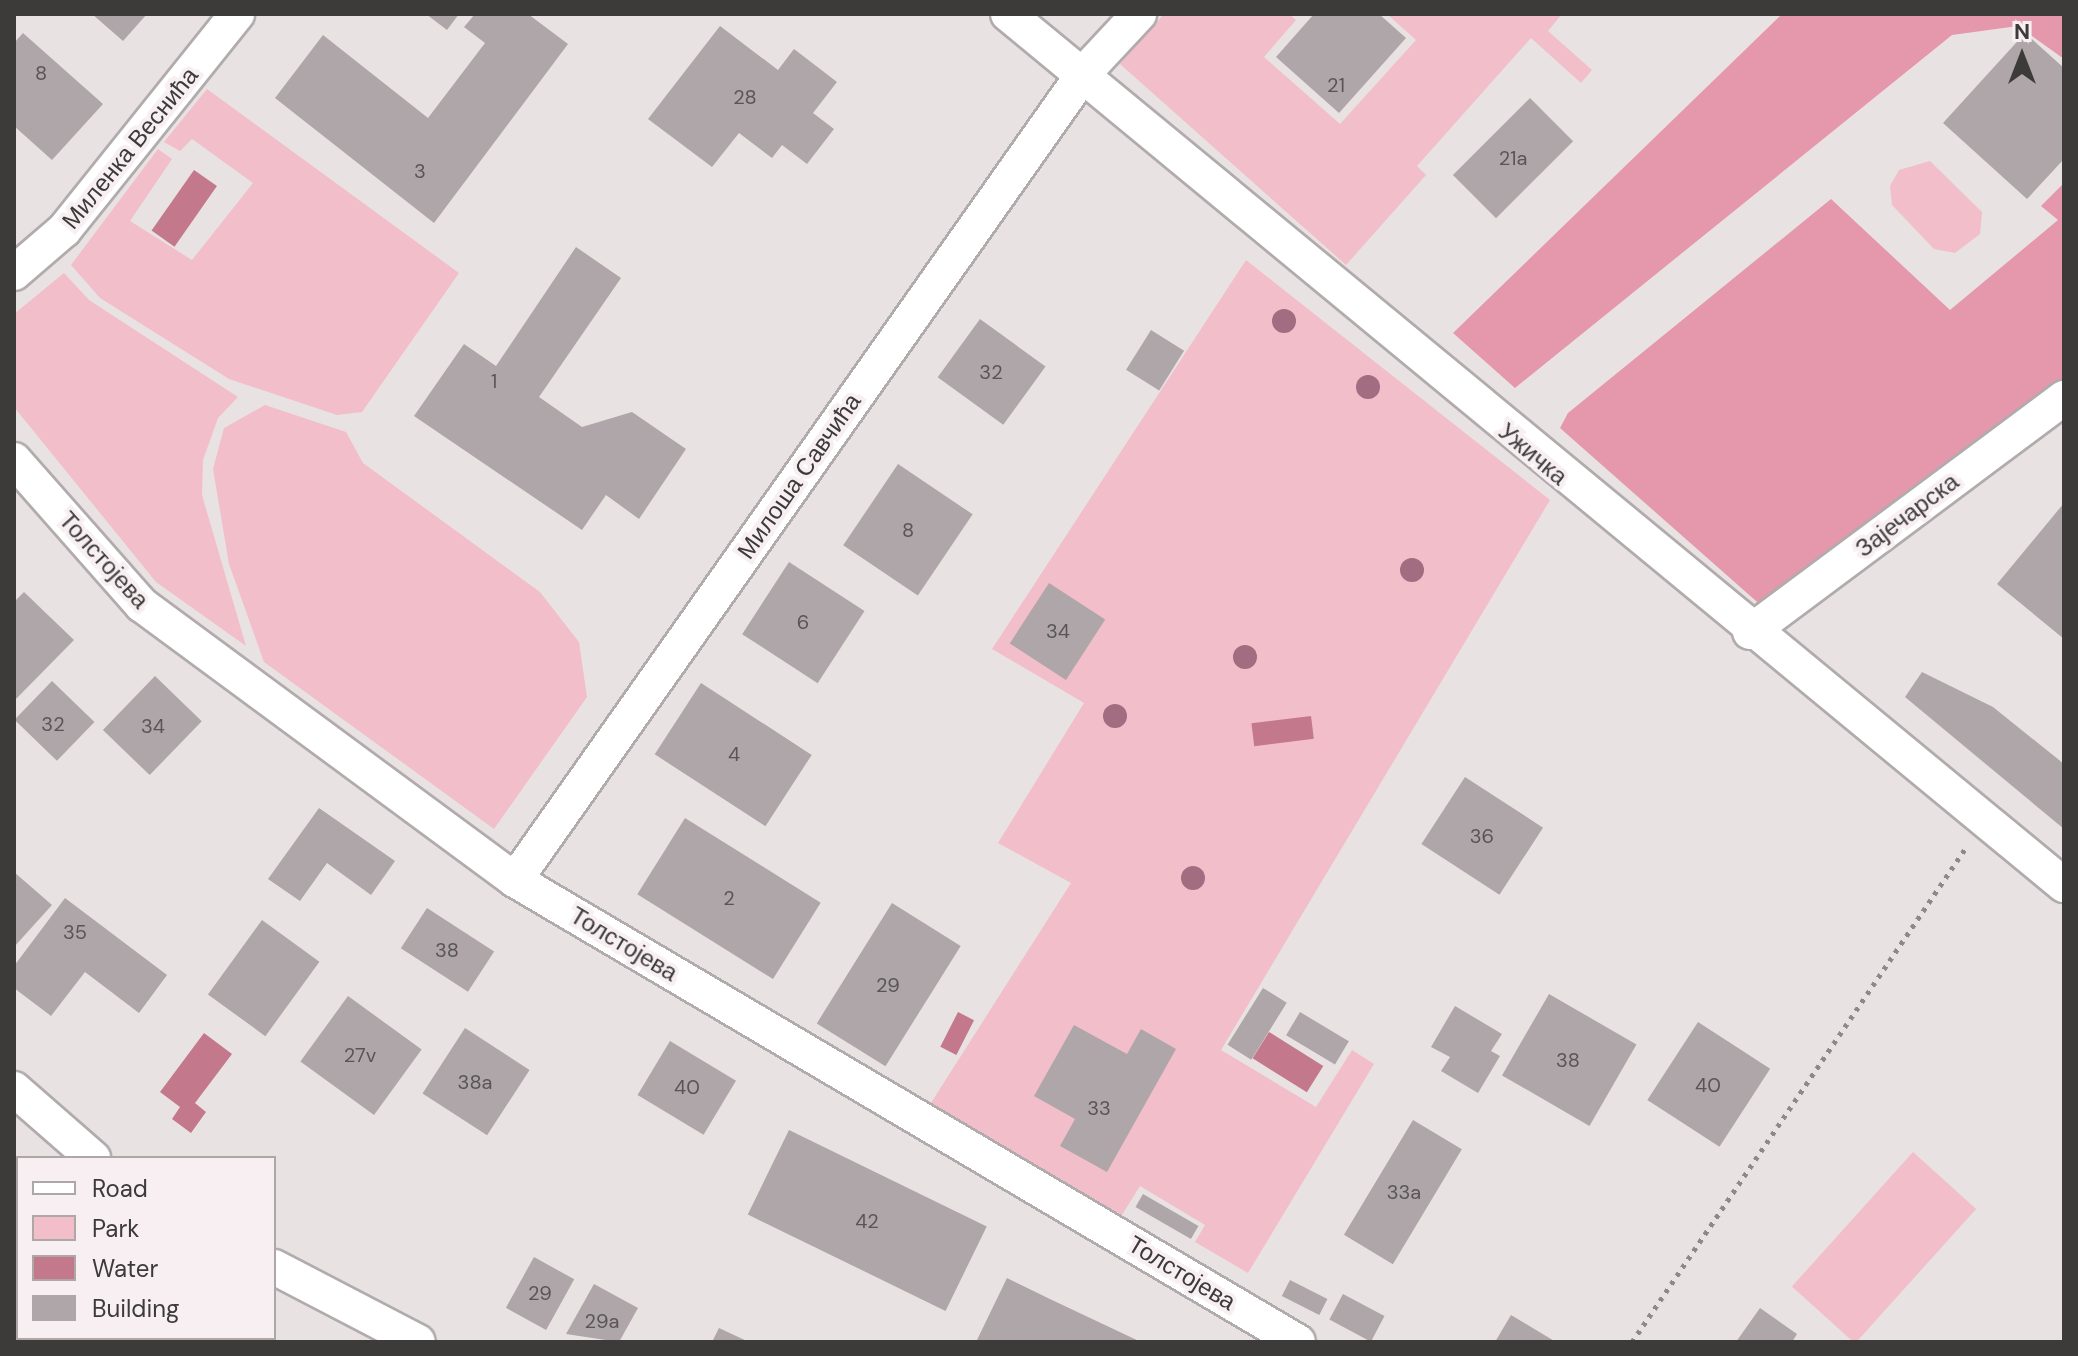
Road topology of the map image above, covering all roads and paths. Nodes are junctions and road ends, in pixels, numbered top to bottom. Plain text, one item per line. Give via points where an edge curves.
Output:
1 (237, 14) edge
2 (1008, 14) edge
3 (1139, 14) edge
4 (1084, 73) junction
5 (14, 273) edge
6 (2064, 398) edge
7 (14, 460) edge
8 (1750, 632) junction
9 (1986, 819) junction
10 (515, 880) junction
11 (2064, 885) edge
12 (14, 1089) edge
13 (91, 1156) edge
14 (276, 1268) edge
15 (418, 1342) edge
16 (1298, 1342) edge
17 (1632, 1342) edge

1 - 5 street, Миленка Веснића via 64,230
2 - 4 street, Ужичка
3 - 4 street, Милоша Савчића
4 - 8 street, Ужичка
4 - 10 street, Милоша Савчића
6 - 8 street, Зајечарска
7 - 10 street, Толстојева via 142,605
8 - 9 street, Ужичка
9 - 11 street, Ужичка
9 - 17 path
10 - 16 street, Толстојева
12 - 13 street
14 - 15 street

